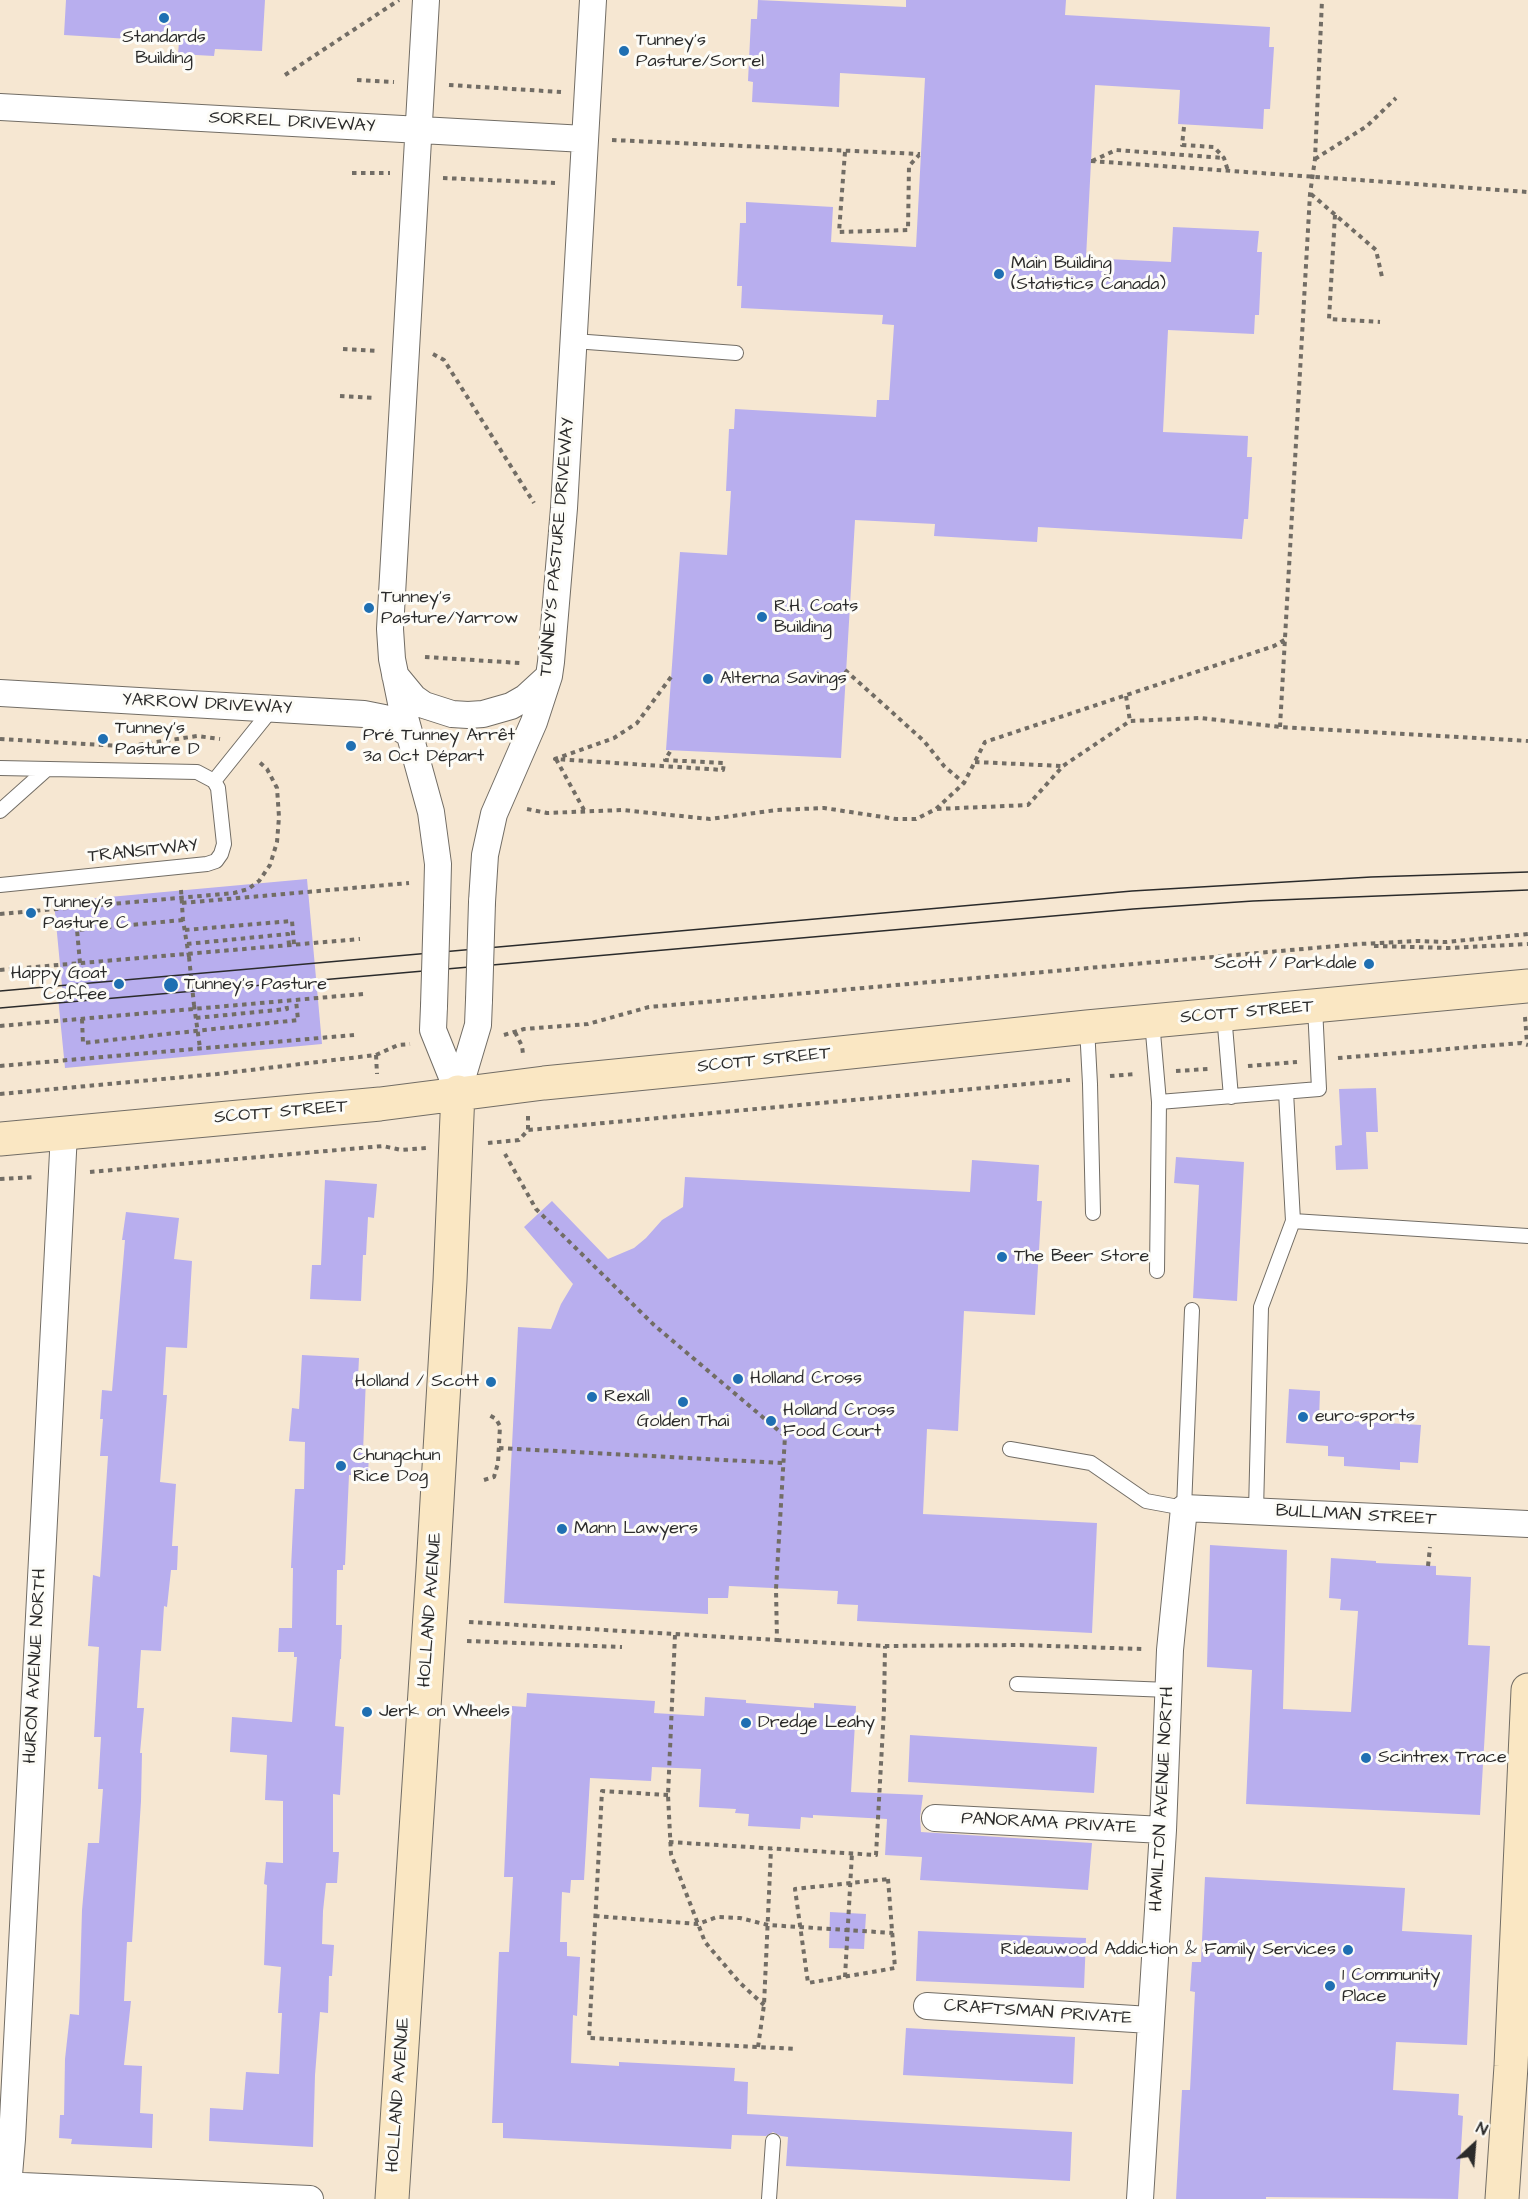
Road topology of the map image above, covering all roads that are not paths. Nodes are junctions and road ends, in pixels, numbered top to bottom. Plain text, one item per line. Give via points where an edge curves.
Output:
1 (426, 0) edge
2 (592, 0) edge
3 (0, 107) edge
4 (418, 130) junction
5 (585, 139) junction
6 (574, 341) junction
7 (736, 353) dead end
8 (394, 675) junction
9 (549, 676) junction
10 (0, 693) edge
11 (271, 710) junction
12 (410, 734) junction
13 (0, 768) edge
14 (47, 769) junction
15 (214, 781) junction
16 (0, 811) edge
17 (0, 885) edge
18 (1528, 986) edge
19 (1315, 1007) junction
20 (1224, 1014) junction
21 (1152, 1021) junction
22 (1087, 1027) junction
23 (458, 1092) junction
24 (1286, 1092) junction
25 (1231, 1097) junction
26 (1159, 1102) junction
27 (64, 1133) junction
28 (0, 1139) edge
29 (1093, 1214) dead end
30 (1293, 1221) junction
31 (1528, 1236) edge
32 (1157, 1271) dead end
33 (1192, 1311) dead end
34 (1010, 1449) dead end
35 (1184, 1508) junction
36 (1256, 1511) junction
37 (1528, 1524) edge
38 (1017, 1684) dead end
39 (1169, 1690) junction
40 (1528, 1690) edge
41 (935, 1818) dead end
42 (1163, 1830) junction
43 (927, 2006) dead end
44 (1150, 2020) junction
45 (773, 2141) dead end
46 (5, 2190) edge
47 (310, 2199) edge
48 (392, 2199) edge
49 (769, 2199) edge
50 (1140, 2199) edge
51 (1502, 2199) edge

1 - 4 street
2 - 5 street, TUNNEY'S PASTURE DRIVEWAY
3 - 4 street, SORREL DRIVEWAY
4 - 5 street, SORREL DRIVEWAY
4 - 8 street via 390,629
5 - 6 street, TUNNEY'S PASTURE DRIVEWAY
6 - 7 lane
6 - 9 street, TUNNEY'S PASTURE DRIVEWAY
8 - 9 street via 424,705 468,716 511,706
8 - 12 street
9 - 23 street, TUNNEY'S PASTURE DRIVEWAY, bridge via 534,722 494,814 485,855 478,1025
10 - 11 street, YARROW DRIVEWAY
11 - 12 street, YARROW DRIVEWAY via 373,715
11 - 15 lane
12 - 23 street, bridge via 431,812 438,864 433,1030
13 - 14 lane
14 - 15 lane via 198,772
14 - 16 lane
15 - 17 lane, TRANSITWAY via 224,844 216,861
18 - 19 main road, SCOTT STREET
19 - 20 main road, SCOTT STREET
19 - 24 lane via 1319,1089
20 - 21 main road, SCOTT STREET
20 - 25 lane
21 - 22 main road, SCOTT STREET
21 - 26 lane
22 - 23 main road, SCOTT STREET
22 - 29 lane
23 - 27 main road, SCOTT STREET via 380,1104
23 - 48 main road, HOLLAND AVENUE via 439,1478
24 - 25 lane
24 - 30 lane
25 - 26 lane
26 - 32 lane
27 - 28 main road, SCOTT STREET
27 - 46 street, HURON AVENUE NORTH via 12,2139
30 - 31 lane
30 - 36 lane via 1261,1306
33 - 35 lane
34 - 35 lane via 1091,1463 1146,1501
35 - 36 street, BULLMAN STREET
35 - 39 street, HAMILTON AVENUE NORTH
36 - 37 street, BULLMAN STREET
38 - 39 lane
39 - 42 street, HAMILTON AVENUE NORTH
40 - 51 main road
41 - 42 street, PANORAMA PRIVATE
42 - 44 street, HAMILTON AVENUE NORTH
43 - 44 street, CRAFTSMAN PRIVATE
44 - 50 street, HAMILTON AVENUE NORTH
45 - 49 lane
46 - 47 street

